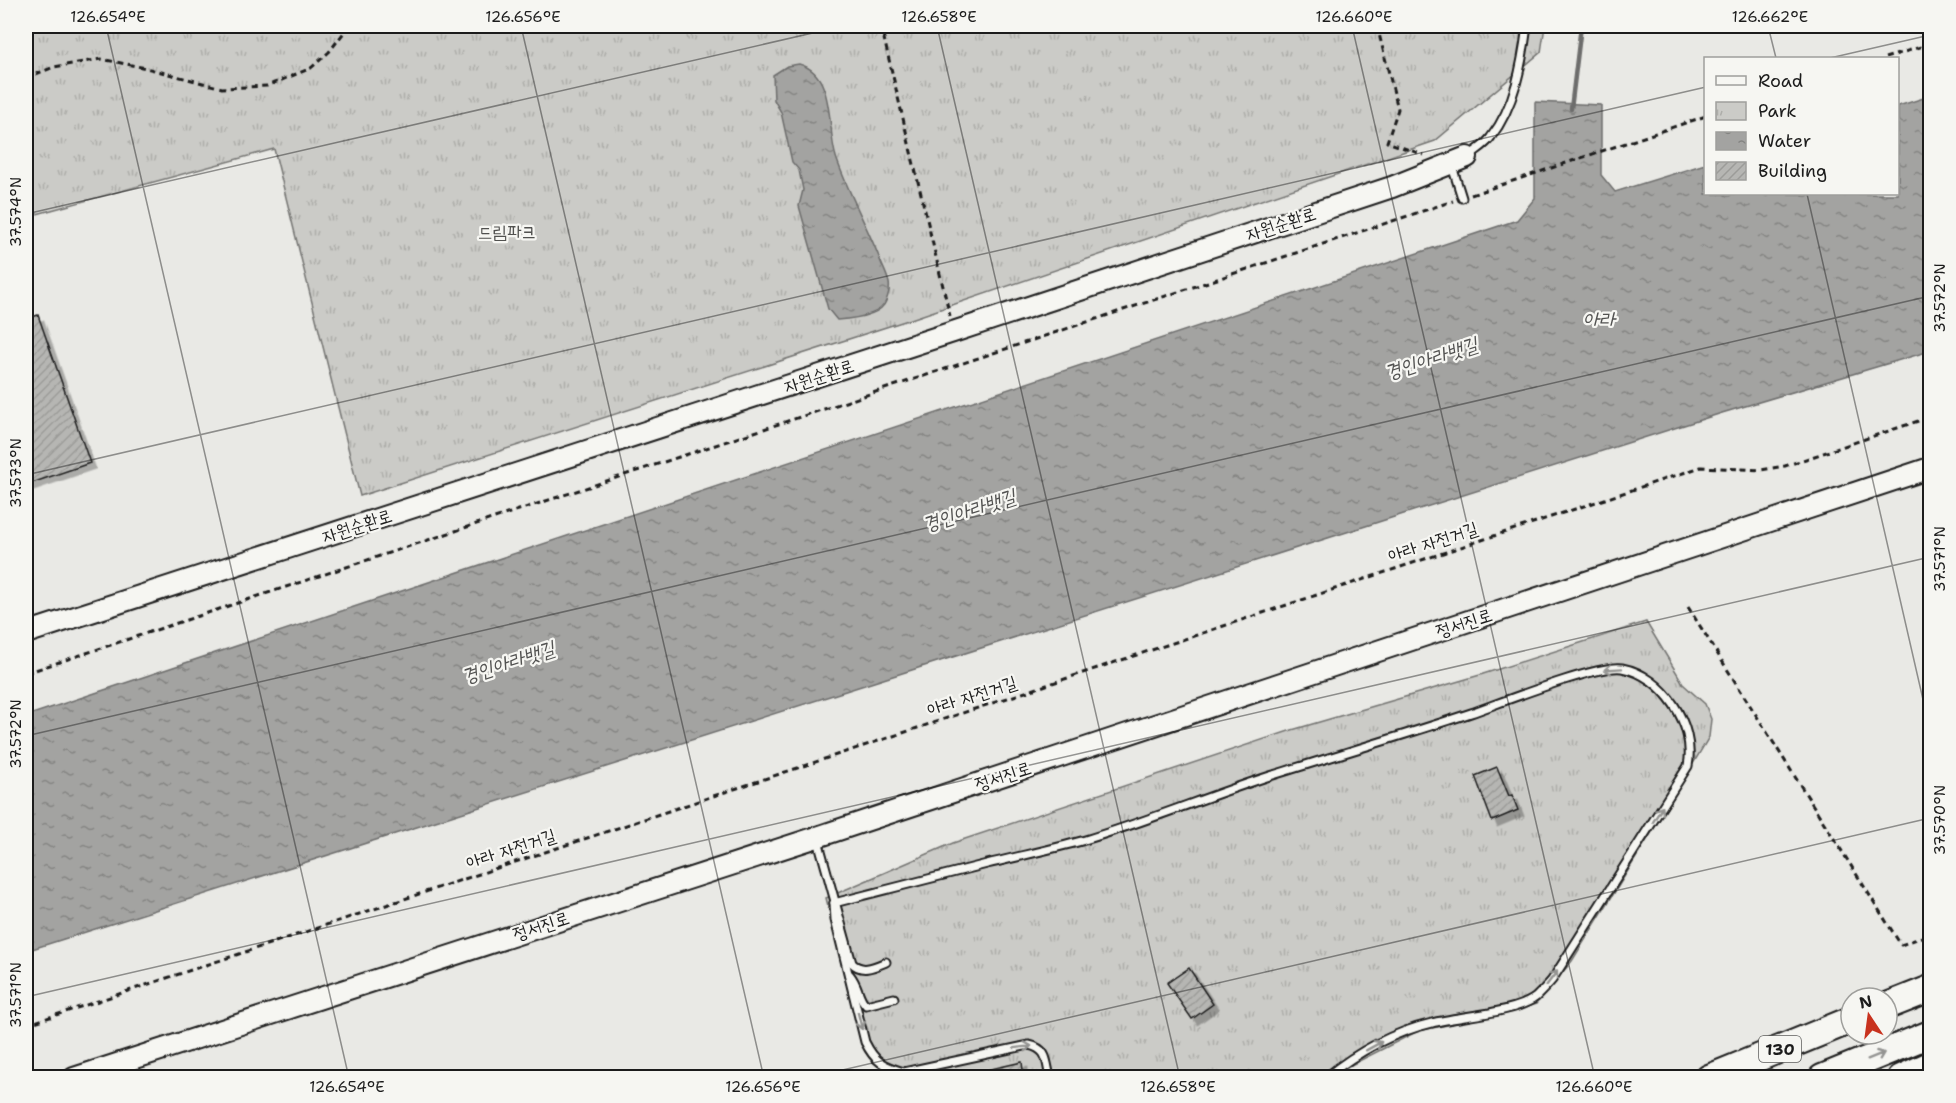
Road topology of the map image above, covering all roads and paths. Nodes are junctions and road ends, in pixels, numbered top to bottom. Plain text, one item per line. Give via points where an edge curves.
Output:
1 (349, 26) edge
2 (881, 26) edge
3 (1377, 26) edge
4 (1527, 26) edge
5 (1930, 44) edge
6 (1888, 57) edge
7 (26, 78) edge
8 (1704, 117) edge
9 (1459, 161) junction
10 (1462, 198) junction
11 (953, 332) junction
12 (1930, 417) edge
13 (1930, 468) edge
14 (1688, 607) dead end
15 (26, 633) edge
16 (26, 673) edge
17 (817, 837) junction
18 (834, 903) junction
19 (1930, 934) edge
20 (886, 962) dead end
21 (863, 969) junction
22 (851, 979) junction
23 (1930, 988) edge
24 (894, 998) dead end
25 (1899, 1001) edge
26 (26, 1025) edge
27 (1839, 1025) edge
28 (1930, 1034) edge
29 (1930, 1065) edge
30 (74, 1077) edge
31 (1050, 1077) edge
32 (1326, 1077) edge
33 (1709, 1077) edge
34 (1822, 1077) edge
35 (1901, 1077) edge

1 - 7 path via 311,68 267,86 222,88 101,59 54,67
2 - 11 path
3 - 9 path via 1398,109 1388,142
4 - 9 lane, 자원순환로 via 1509,106 1490,139
5 - 6 path
8 - 10 path
9 - 10 lane
9 - 11 street, 자원순환로 via 1392,187
10 - 16 path
11 - 15 street, 자원순환로
12 - 26 path, 아라 자전거길 via 1785,466 1761,470 1701,467
13 - 17 street, 정서진로
14 - 19 path via 1901,945
17 - 18 lane
17 - 30 street, 정서진로
18 - 21 lane via 852,963
18 - 22 lane
32 -> 18 lane via 1390,1038 1430,1023 1514,1006 1534,998 1552,980 1688,766 1689,747 1681,717 1673,702 1650,681 1620,668 1569,679 1083,840
20 - 21 lane
21 - 22 lane
22 - 24 lane via 857,983 866,1005
22 -> 31 lane via 865,1042 872,1056 886,1067 904,1072 1029,1044 1043,1051
23 - 25 highway
27 - 33 highway, 130
34 -> 28 highway, 130
29 - 35 highway

